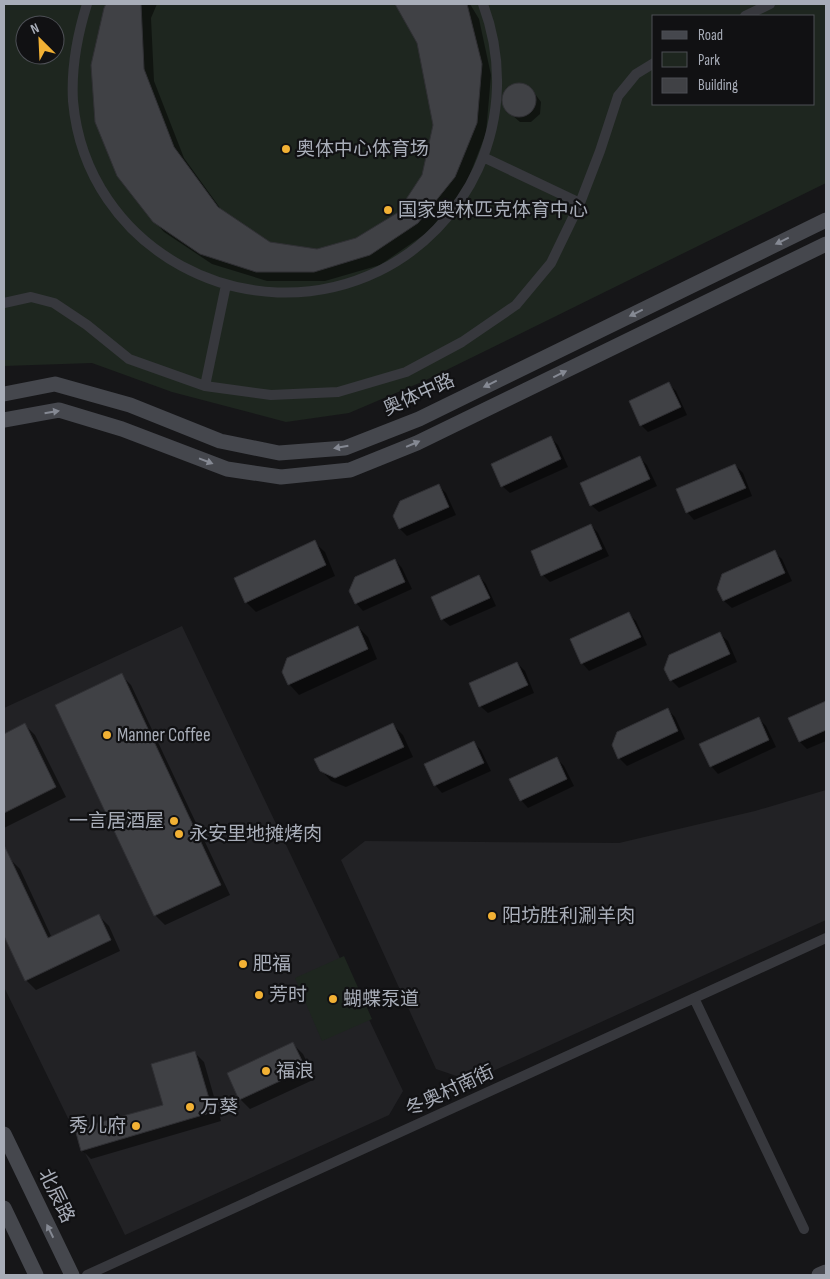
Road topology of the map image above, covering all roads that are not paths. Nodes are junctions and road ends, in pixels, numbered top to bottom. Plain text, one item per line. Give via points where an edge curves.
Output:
1 (87, 4) edge
2 (483, 4) edge
3 (770, 4) edge
4 (747, 15) edge
5 (652, 64) edge
6 (483, 158) junction
7 (580, 203) junction
8 (826, 220) edge
9 (826, 244) edge
10 (226, 285) junction
11 (4, 303) edge
12 (204, 386) junction
13 (4, 394) edge
14 (4, 420) edge
15 (826, 938) edge
16 (694, 998) junction
17 (4, 1134) edge
18 (4, 1208) edge
19 (804, 1229) dead end
20 (826, 1272) edge
21 (36, 1275) edge
22 (72, 1275) edge
23 (87, 1275) edge
24 (819, 1275) edge

1 - 10 street via 74,52 73,94 77,127 94,175 121,217 145,241 179,265
2 - 6 street via 493,35 498,88 494,123
3 - 4 street
5 - 7 street via 636,74 618,96
6 - 7 street
6 - 10 street via 461,200 446,219 429,237 383,269 345,284 298,293 257,291
7 - 12 street via 551,263 516,305 462,342 406,372 338,392 271,395
8 -> 13 main road, 奥体中路 via 419,419 345,448 279,453 220,441 130,405 55,384
14 -> 9 main road via 60,410 122,429 227,469 280,477 350,470 417,443
10 - 12 street
11 - 12 street via 31,297 54,303 130,359
15 - 16 street, 冬奥村南街
16 - 19 street
16 - 23 street, 冬奥村南街
22 -> 17 main road, 北辰路
18 - 21 main road
20 - 24 main road

